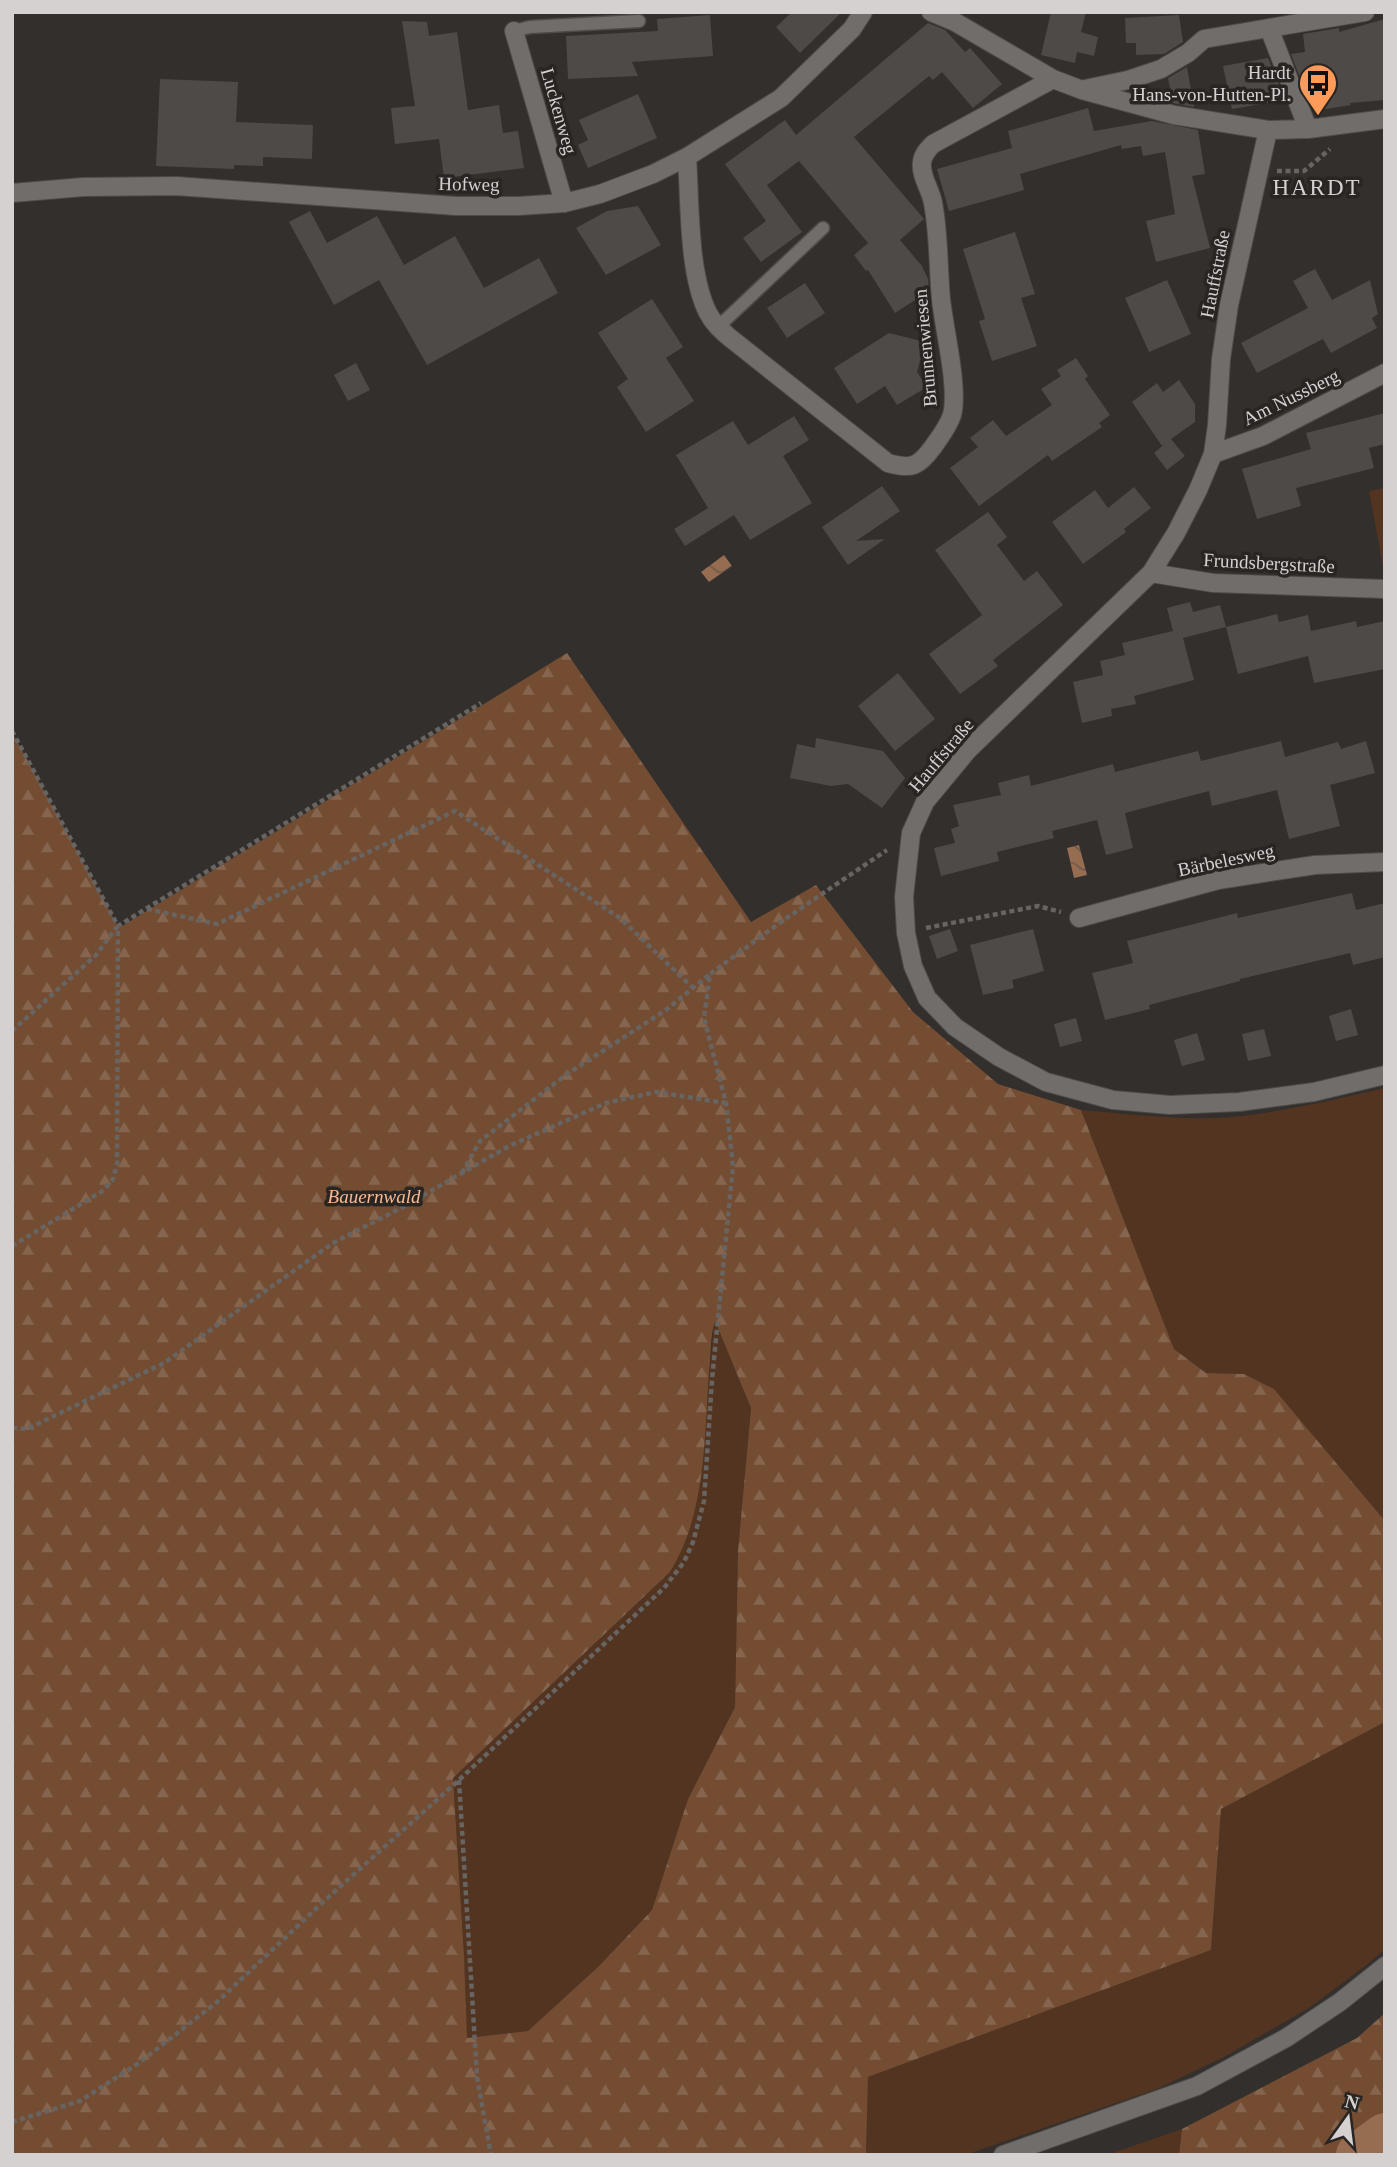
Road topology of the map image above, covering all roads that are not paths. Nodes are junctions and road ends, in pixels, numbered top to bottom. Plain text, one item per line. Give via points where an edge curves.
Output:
1 (863, 12) edge
2 (931, 12) edge
3 (1365, 12) edge
4 (639, 21) dead end
5 (1269, 28) junction
6 (514, 31) joint
7 (1053, 79) junction
8 (1082, 90) junction
9 (1385, 120) edge
10 (1308, 129) junction
11 (1268, 130) junction
12 (687, 157) junction
13 (12, 193) edge
14 (564, 203) junction
15 (823, 228) dead end
16 (718, 327) junction
17 (1385, 373) edge
18 (1213, 454) junction
19 (1151, 573) junction
20 (1385, 589) edge
21 (1385, 862) edge
22 (1079, 918) road end
23 (1385, 1075) edge
24 (1385, 1966) edge
25 (1003, 2155) edge

1 - 12 street, Hofweg via 852,29 781,98
2 - 7 street
3 - 5 street
4 - 6 lane
5 - 8 street via 1204,40 1161,69
5 - 10 street
6 - 14 street, Luckenweg
7 - 8 street
7 - 16 street, Brunnenwiesen via 925,152 922,170 936,218 954,396 946,430 923,461 900,467 888,463
8 - 11 street via 1174,115
9 - 10 street
10 - 11 street
11 - 18 street, Hauffstraße via 1228,305
12 - 14 street, Hofweg via 600,194
12 - 16 street, Brunnenwiesen via 695,269 700,295
13 - 14 street, Hofweg via 176,186 456,206
15 - 16 lane
17 - 18 street, Am Nussberg via 1263,436
18 - 19 street, Hauffstraße via 1176,533
19 - 20 street, Frundsbergstraße via 1213,583
19 - 23 street, Hauffstraße via 968,750 925,802 911,833 904,897 913,966 927,998 955,1027 999,1058 1046,1082 1113,1100 1170,1105 1239,1102 1314,1093
21 - 22 street, Bärbelesweg via 1315,865 1218,880
24 - 25 street via 1286,2038 1197,2086

